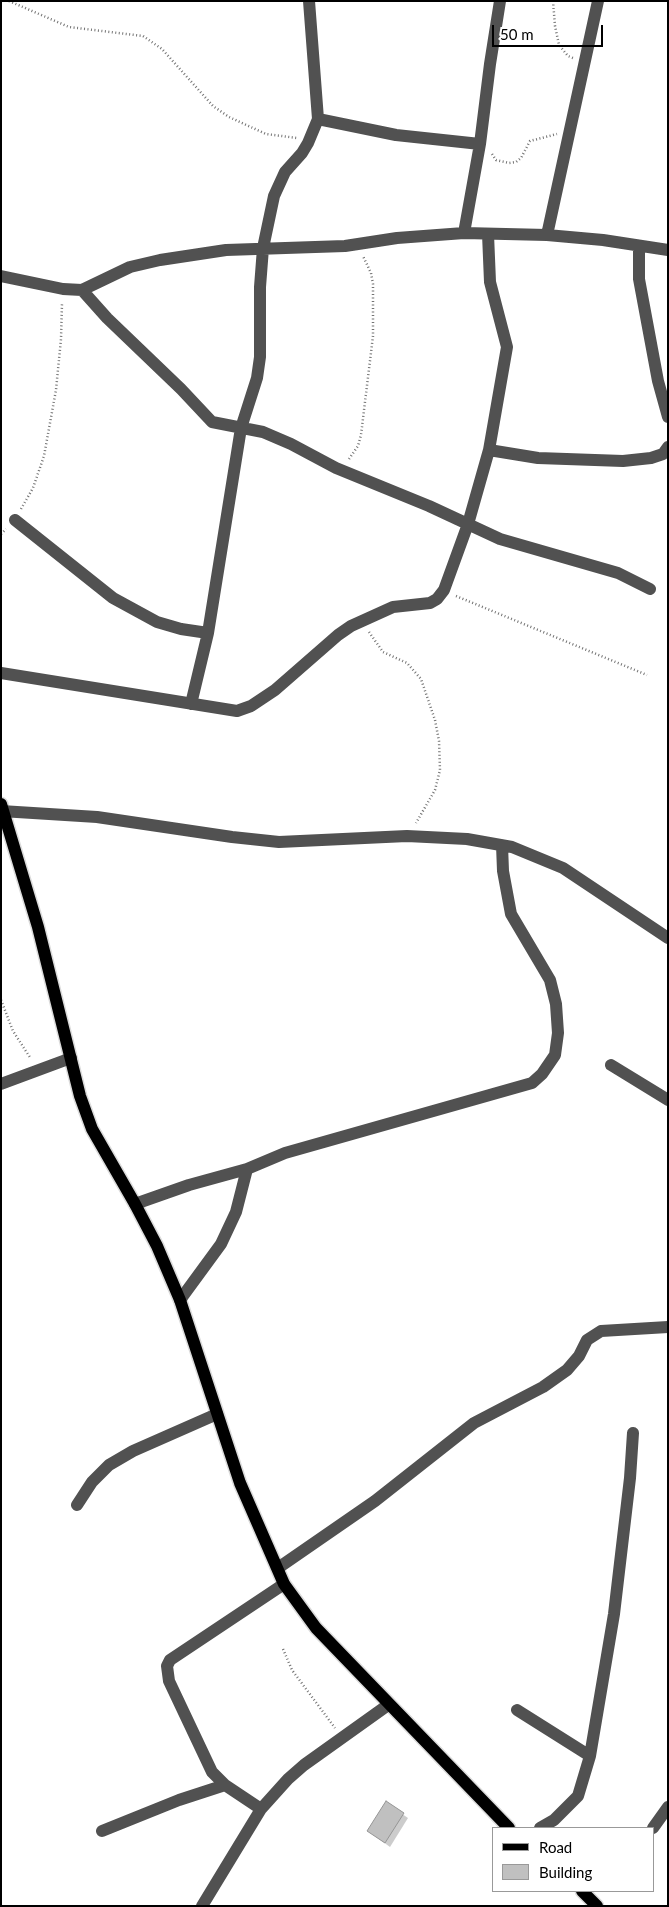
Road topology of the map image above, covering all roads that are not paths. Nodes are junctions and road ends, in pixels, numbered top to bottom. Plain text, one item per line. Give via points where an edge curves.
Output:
1 (308, 1) edge
2 (500, 1) edge
3 (598, 1) edge
4 (318, 119) junction
5 (480, 144) junction
6 (464, 232) junction
7 (488, 234) junction
8 (547, 234) junction
9 (639, 246) junction
10 (263, 248) junction
11 (668, 250) edge
12 (1, 276) edge
13 (82, 290) junction
14 (668, 417) edge
15 (241, 428) junction
16 (668, 447) edge
17 (489, 450) junction
18 (15, 520) road end
19 (468, 524) junction
20 (650, 589) dead end
21 (208, 633) junction
22 (1, 673) edge
23 (191, 704) junction
24 (2, 809) edge
25 (502, 845) junction
26 (668, 938) edge
27 (71, 1058) junction
28 (611, 1065) dead end
29 (1, 1084) edge
30 (668, 1100) edge
31 (247, 1169) junction
32 (135, 1204) junction
33 (180, 1300) junction
34 (668, 1327) edge
35 (217, 1414) junction
36 (633, 1433) dead end
37 (77, 1505) dead end
38 (278, 1568) junction
39 (284, 1584) junction
40 (388, 1705) junction
41 (517, 1710) dead end
42 (590, 1756) junction
43 (225, 1785) junction
44 (668, 1807) edge
45 (261, 1809) junction
46 (508, 1827) edge
47 (542, 1827) edge
48 (654, 1827) edge
49 (102, 1831) dead end
50 (587, 1892) edge
51 (202, 1906) edge
52 (597, 1906) edge

1 - 4 street
2 - 5 street
3 - 8 street
4 - 5 street via 396,135
4 - 10 street via 302,153 284,172 274,196
5 - 6 street
6 - 7 street
6 - 10 street via 345,246
7 - 8 street
7 - 17 street via 490,282 507,347
8 - 9 street
9 - 11 street
9 - 14 street via 643,304
10 - 13 street via 160,260 130,267
10 - 15 street via 260,358
12 - 13 street
13 - 15 street via 212,422
15 - 19 street via 263,432 336,468
15 - 21 street
16 - 17 street via 663,454 651,458 623,461 538,458
17 - 19 street
18 - 21 street via 120,602 157,622
19 - 20 street via 500,539 618,573
19 - 23 street via 438,599 430,603 393,607 350,626 295,674 251,706 237,711
21 - 23 street
22 - 23 street
24 - 25 street via 97,817 279,842 407,836 467,839
24 - 27 main road via 38,927
25 - 26 street via 563,868
25 - 31 street via 511,914 550,980 556,1004 556,1055 542,1074 532,1083 285,1153
27 - 29 street
27 - 32 main road via 92,1129
28 - 30 street
31 - 32 street
31 - 33 street via 236,1212 221,1244
32 - 33 main road
33 - 35 main road
34 - 38 street via 601,1331 587,1340 567,1370 474,1424 375,1502
35 - 37 street via 109,1465 92,1482
35 - 38 main road via 240,1483
36 - 42 street via 614,1614
38 - 39 main road
39 - 40 main road via 316,1628
39 - 43 street via 170,1660 167,1666 169,1681 208,1764
40 - 45 street via 288,1779
40 - 46 main road
41 - 42 street
42 - 47 street via 578,1796 554,1820
43 - 45 street
43 - 49 street
44 - 48 street
45 - 51 street
50 - 52 main road

